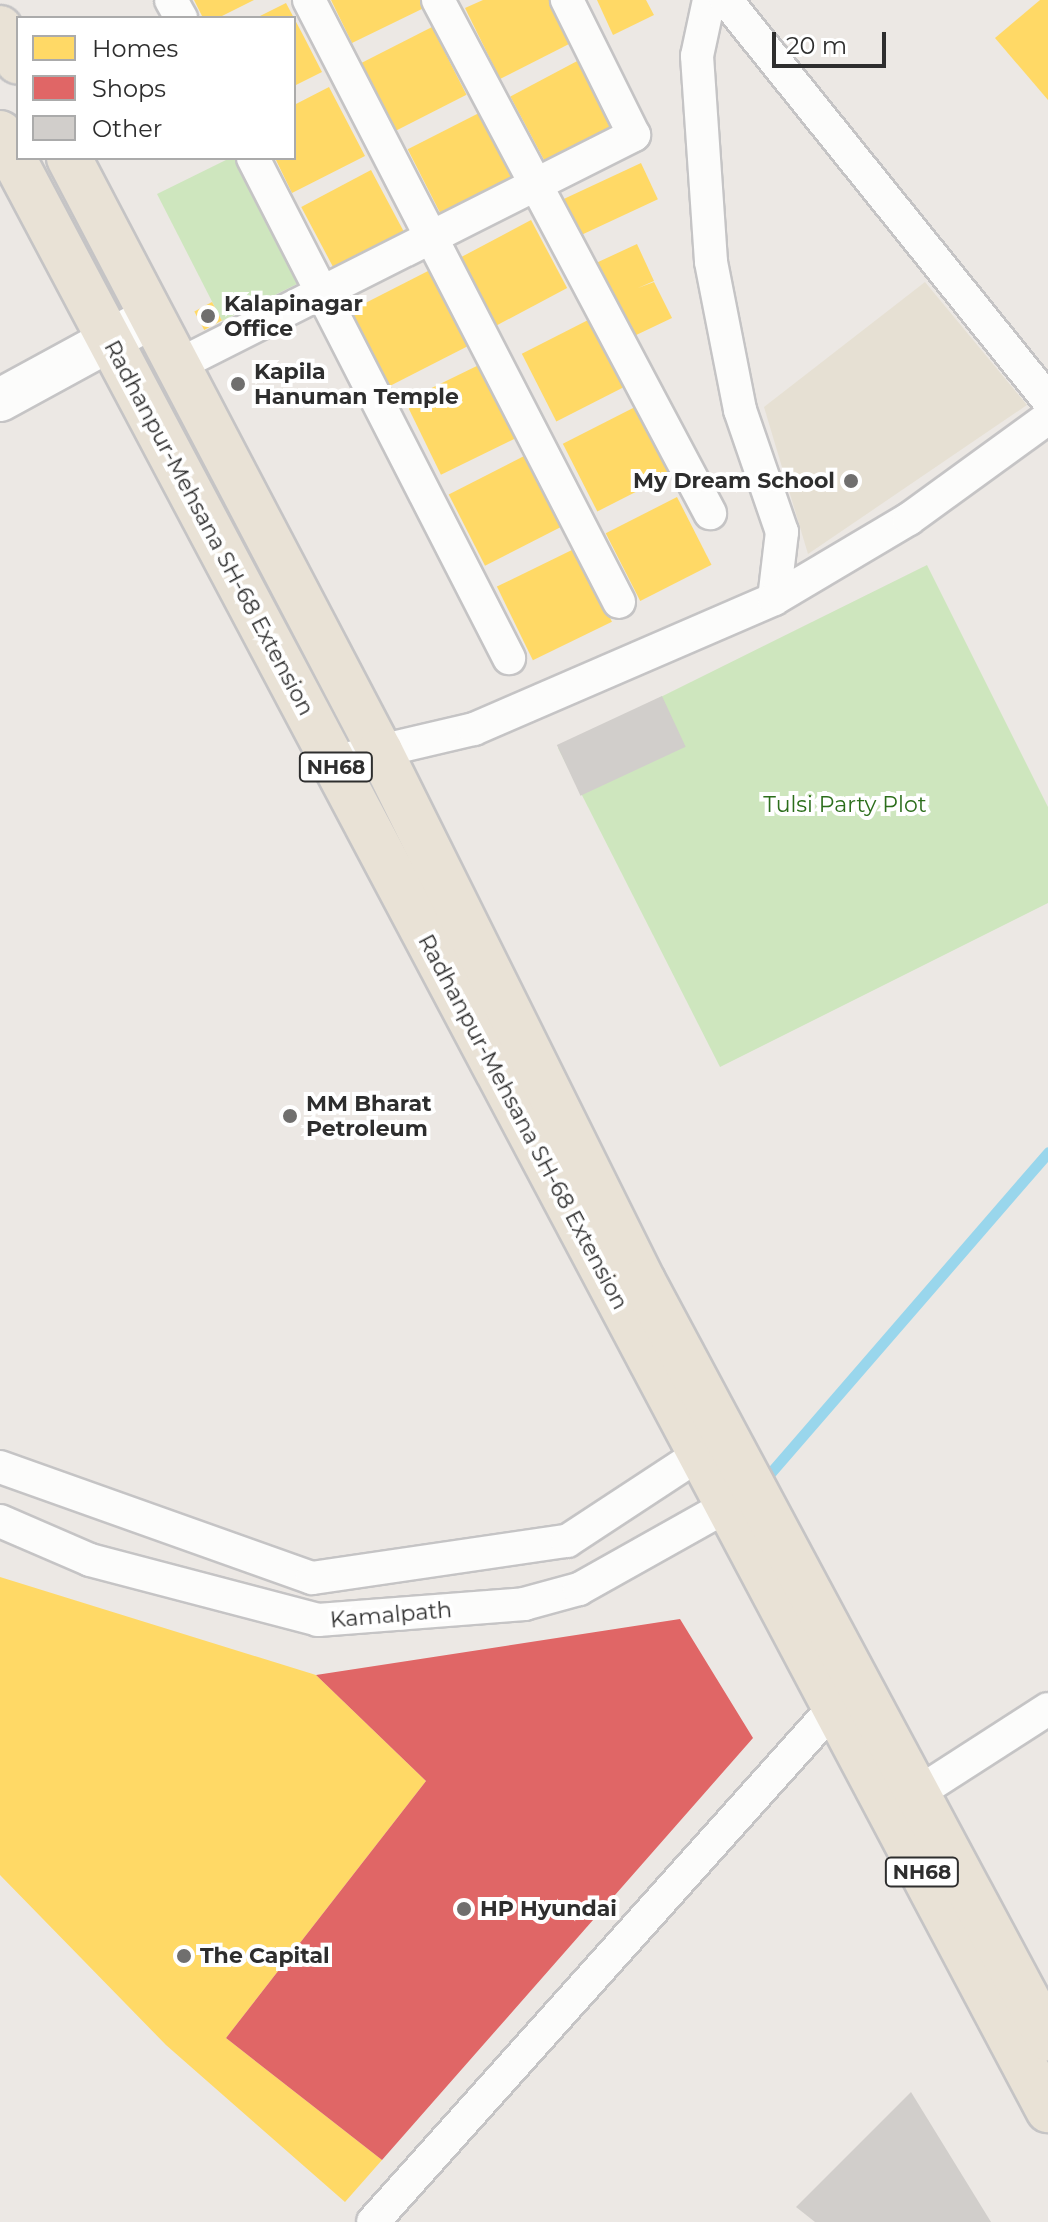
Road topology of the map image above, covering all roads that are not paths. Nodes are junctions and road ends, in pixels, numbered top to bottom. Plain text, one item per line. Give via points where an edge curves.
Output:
1 (309, 0) edge
2 (438, 0) edge
3 (567, 0) edge
4 (709, 0) edge
5 (726, 0) edge
6 (0, 28) edge
7 (16, 58) edge
8 (0, 133) edge
9 (70, 160) edge
10 (254, 160) edge
11 (536, 185) junction
12 (431, 238) junction
13 (321, 291) junction
14 (152, 317) junction
15 (108, 337) junction
16 (178, 365) junction
17 (0, 400) edge
18 (1048, 400) edge
19 (1048, 418) edge
20 (710, 513) dead end
21 (774, 599) junction
22 (619, 602) dead end
23 (509, 658) dead end
24 (380, 751) junction
25 (333, 762) junction
26 (685, 1394) junction
27 (698, 1455) junction
28 (0, 1467) edge
29 (725, 1507) junction
30 (0, 1521) edge
31 (807, 1624) junction
32 (846, 1694) junction
33 (1048, 1709) edge
34 (903, 1802) junction
35 (1048, 2038) edge
36 (1048, 2110) edge
37 (373, 2222) edge

1 - 12 street
2 - 11 street
3 - 11 street via 634,135
4 - 21 street via 697,56 711,262 740,410 782,532
5 - 18 street
6 - 7 highway
8 - 15 highway, Radhanpur-Mehsana SH-68 Extension / NH68
9 - 14 highway, NH68
10 - 13 street
11 - 12 street
11 - 20 street
12 - 13 street
12 - 22 street
13 - 16 street
13 - 23 street
14 - 15 street
14 - 16 highway, NH68
15 - 17 street
15 - 25 highway, Radhanpur-Mehsana SH-68 Extension / NH68
16 - 24 highway, NH68
19 - 21 street via 909,519
21 - 24 street via 474,729
24 - 25 street
24 - 26 highway, NH68
25 - 26 highway, Radhanpur-Mehsana SH-68 Extension / NH68
26 - 27 highway, Radhanpur-Mehsana SH-68 Extension / NH68
26 - 31 highway, NH68
27 - 28 street via 567,1541 312,1578
27 - 29 highway, Radhanpur-Mehsana SH-68 Extension / NH68
29 - 30 street, Kamalpath via 579,1589 524,1604 318,1620 90,1560
29 - 31 highway, Radhanpur-Mehsana SH-68 Extension / NH68
31 - 32 highway, Radhanpur-Mehsana SH-68 Extension / NH68
32 - 34 highway, Radhanpur-Mehsana SH-68 Extension / NH68
32 - 37 street
33 - 34 street
34 - 35 highway, NH68
34 - 36 highway, Radhanpur-Mehsana SH-68 Extension / NH68

